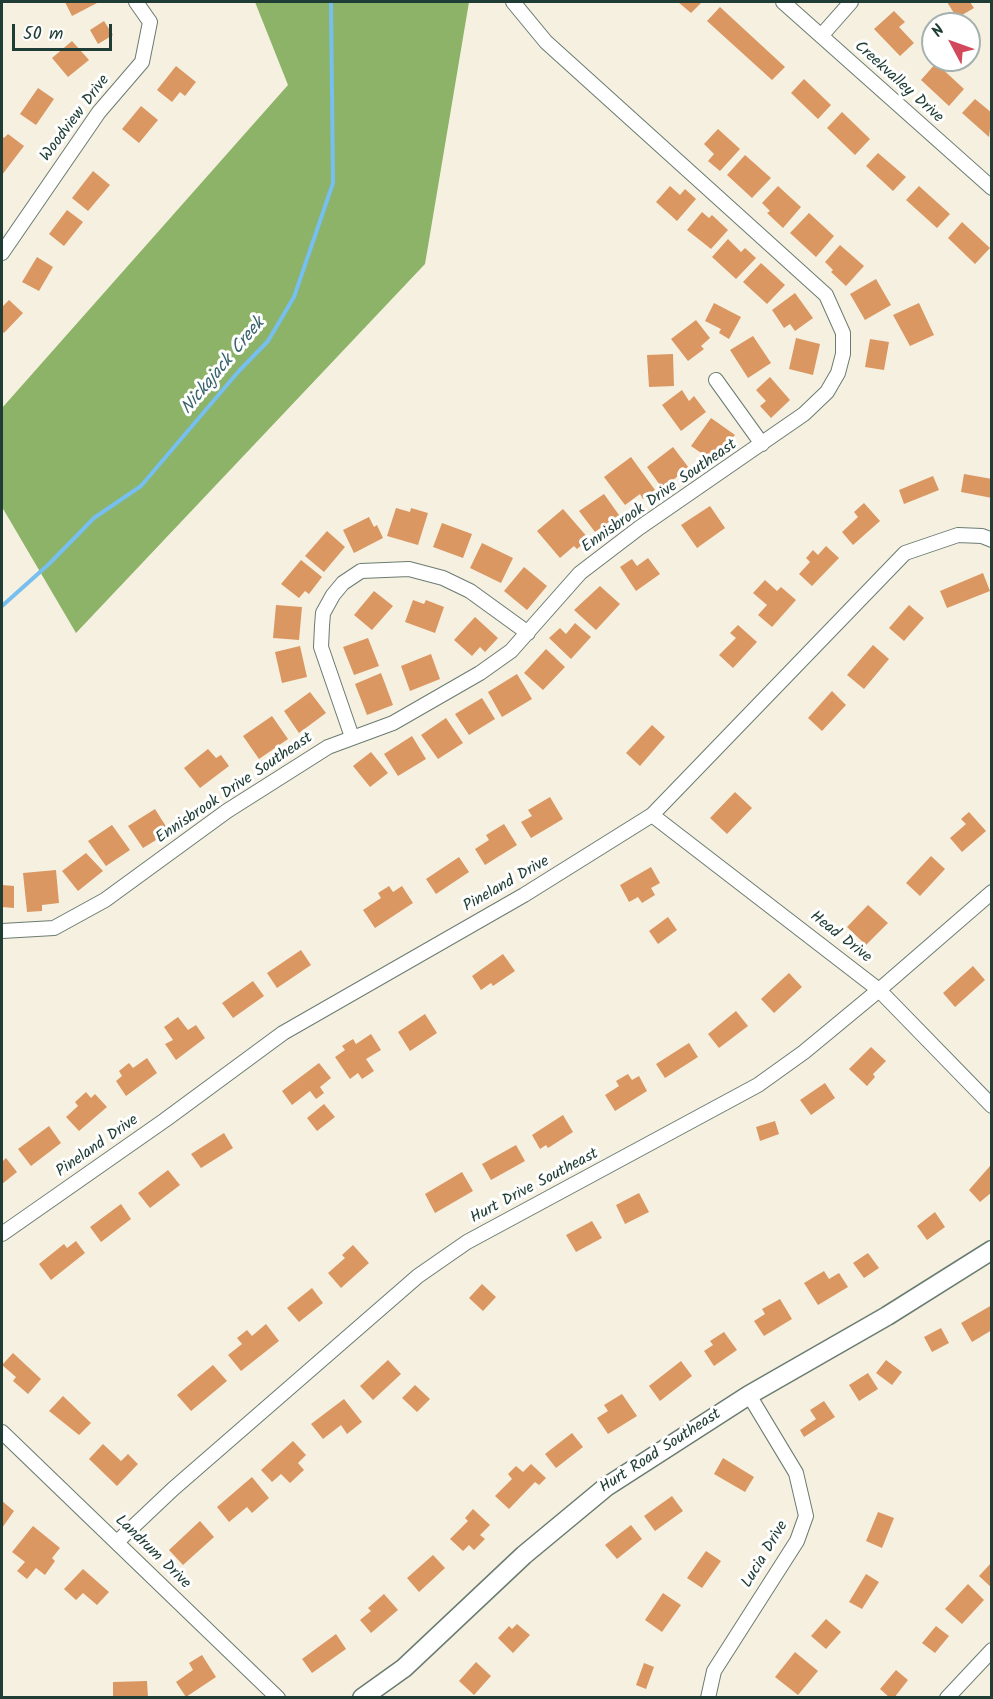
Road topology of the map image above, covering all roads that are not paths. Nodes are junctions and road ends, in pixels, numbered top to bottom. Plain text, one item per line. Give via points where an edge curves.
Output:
1 (136, 2) edge
2 (513, 2) edge
3 (783, 2) edge
4 (851, 2) edge
5 (821, 36) junction
6 (992, 189) edge
7 (2, 253) edge
8 (716, 380) dead end
9 (762, 444) junction
10 (992, 540) edge
11 (528, 633) junction
12 (352, 737) junction
13 (652, 815) junction
14 (992, 892) edge
15 (2, 931) edge
16 (879, 990) junction
17 (992, 1106) edge
18 (2, 1234) edge
19 (992, 1250) edge
20 (749, 1395) junction
21 (2, 1432) edge
22 (117, 1542) junction
23 (992, 1650) edge
24 (278, 1698) edge
25 (362, 1698) edge
26 (708, 1698) edge
27 (947, 1698) edge

1 - 7 street, Woodview Drive via 150,22 142,62 99,112
2 - 9 street, Ennisbrook Drive Southeast via 546,42 826,295 843,333 838,373 827,392 804,414
3 - 5 street, Creekvalley Drive
4 - 5 street
5 - 6 street, Creekvalley Drive
8 - 9 street
9 - 11 street, Ennisbrook Drive Southeast via 580,573
10 - 13 street, Pineland Drive via 958,535 905,553
11 - 12 street, Ennisbrook Drive Southeast via 480,673 393,723
11 - 12 street via 470,591 443,578 409,569 360,572 343,583 333,596 323,613 322,626 321,647
12 - 15 street, Ennisbrook Drive Southeast via 328,747 227,811 94,905 54,928
13 - 16 street, Head Drive
13 - 18 street, Pineland Drive via 524,895 283,1033
14 - 16 street, Hurt Drive Southeast
16 - 17 street, Head Drive
16 - 22 street, Hurt Drive Southeast via 758,1085 467,1242 417,1276 172,1489
19 - 20 street, Hurt Road Southeast
20 - 25 street, Hurt Road Southeast via 606,1487 532,1549 404,1668
20 - 26 street, Lucia Drive via 796,1473 806,1516 797,1541 714,1671
21 - 22 street, Landrum Drive
22 - 24 street, Landrum Drive
23 - 27 street

